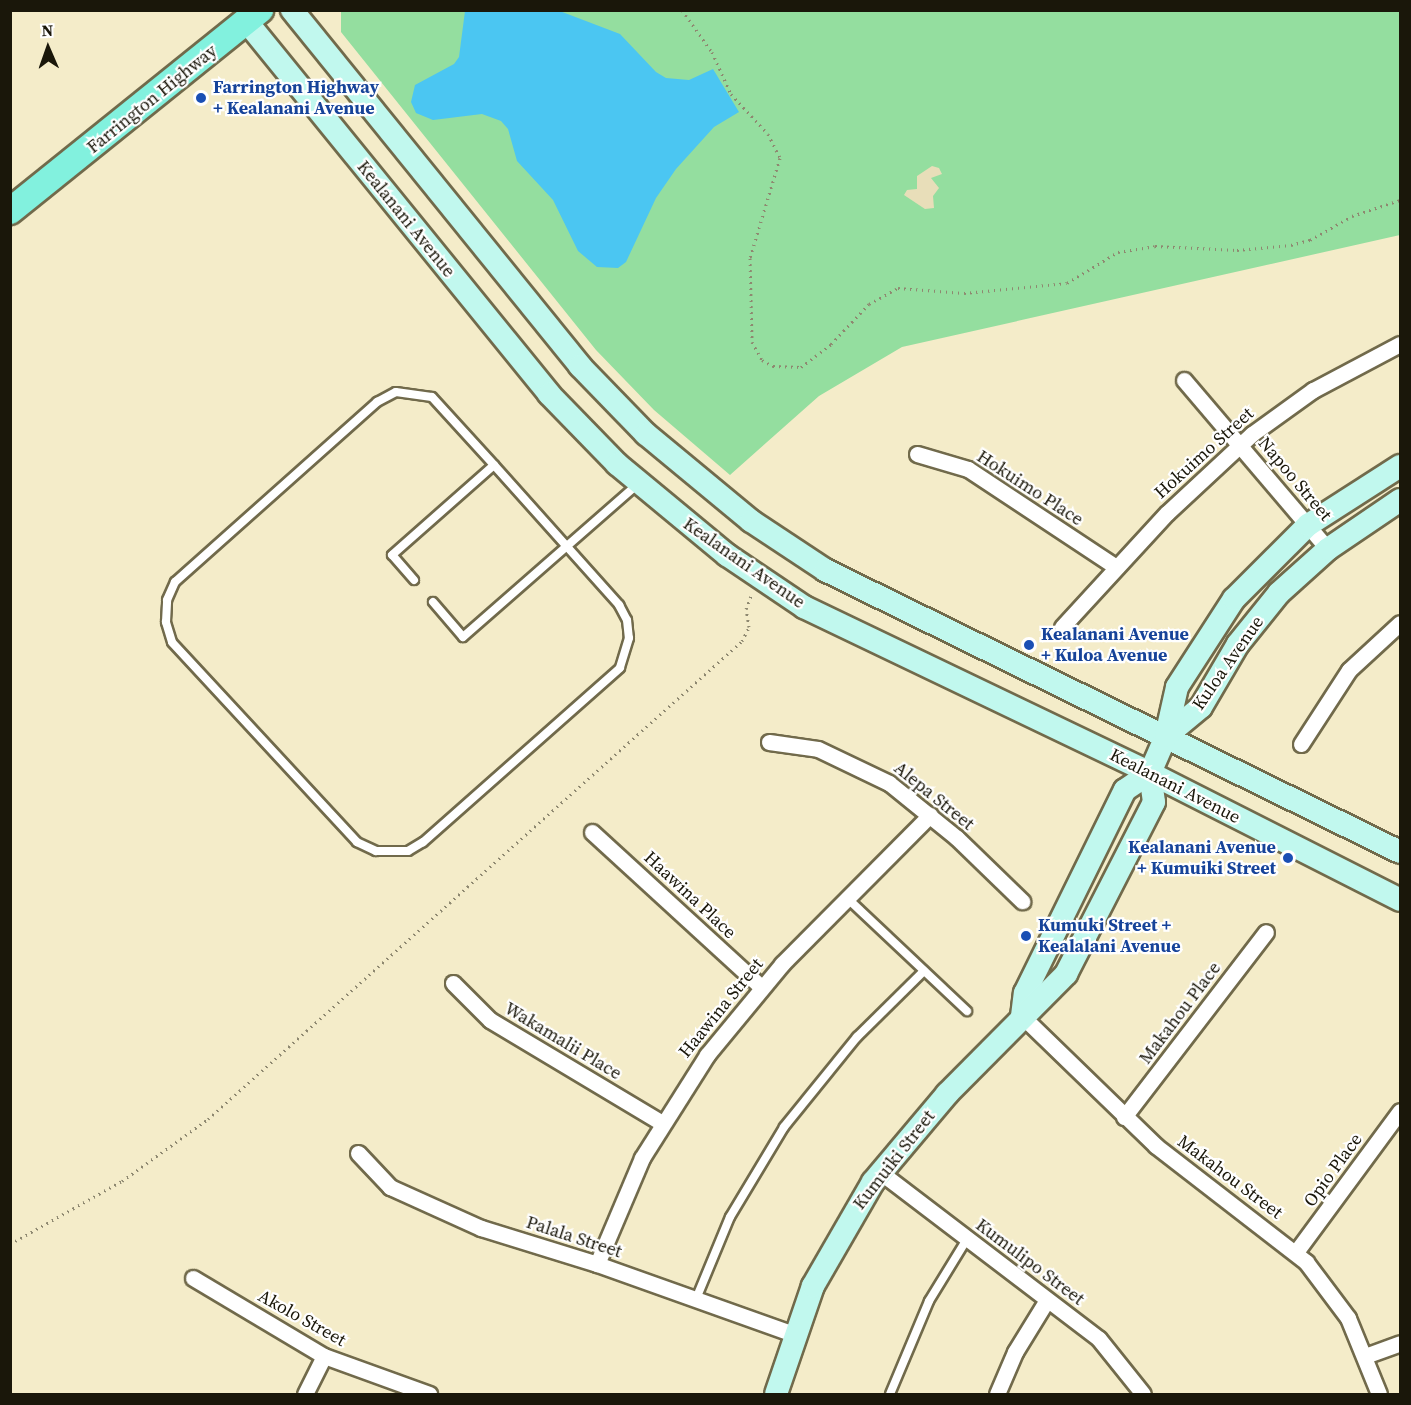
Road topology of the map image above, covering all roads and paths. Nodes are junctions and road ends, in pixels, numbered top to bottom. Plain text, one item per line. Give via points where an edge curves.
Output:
1 (292, 10) edge
2 (682, 10) edge
3 (249, 14) edge
4 (43, 186) junction
5 (1401, 200) edge
6 (10, 211) edge
7 (10, 221) edge
8 (1401, 344) edge
9 (1184, 380) dead end
10 (1240, 444) junction
11 (917, 454) dead end
12 (494, 465) junction
13 (1401, 466) edge
14 (639, 483) junction
15 (1401, 500) edge
16 (1308, 525) junction
17 (568, 545) junction
18 (1328, 549) junction
19 (1116, 567) junction
20 (414, 580) dead end
21 (762, 580) junction
22 (433, 602) dead end
23 (1401, 623) edge
24 (1062, 627) dead end
25 (1166, 736) junction
26 (769, 742) dead end
27 (1301, 744) dead end
28 (1150, 772) junction
29 (930, 815) junction
30 (592, 832) dead end
31 (1401, 852) edge
32 (848, 898) junction
33 (1401, 900) edge
34 (1022, 901) dead end
35 (1266, 932) dead end
36 (924, 971) junction
37 (453, 983) dead end
38 (761, 987) junction
39 (967, 1011) dead end
40 (1022, 1016) junction
41 (1401, 1111) edge
42 (1124, 1118) junction
43 (662, 1123) junction
44 (358, 1153) dead end
45 (880, 1172) junction
46 (967, 1239) junction
47 (10, 1244) edge
48 (1296, 1252) junction
49 (597, 1264) junction
50 (193, 1278) dead end
51 (696, 1299) junction
52 (1047, 1300) junction
53 (794, 1334) junction
54 (1401, 1343) edge
55 (324, 1356) junction
56 (1365, 1356) junction
57 (305, 1395) edge
58 (429, 1395) edge
59 (776, 1395) edge
60 (890, 1395) edge
61 (997, 1395) edge
62 (1143, 1395) edge
63 (1380, 1395) edge

1 - 25 street via 549,330 612,401 681,465 751,521 825,570
2 - 5 path via 712,52 731,94 768,134 780,158 750,258 752,342 762,360 773,366 788,369 809,362 831,345 869,304 898,288 964,293 1067,284 1118,252 1155,246 1237,249 1291,244 1310,240 1352,216
3 - 4 main road, Farrington Highway
3 - 14 street, Kealanani Avenue via 516,357 582,430
4 - 6 main road, Farrington Highway
4 - 7 main road, Farrington Highway
8 - 10 street, Hokuimo Street via 1313,390
9 - 10 street, Napoo Street
10 - 16 street, Napoo Street
10 - 19 street, Hokuimo Street via 1193,486
11 - 19 street, Hokuimo Place via 968,469
12 - 17 lane
12 - 17 lane via 432,397 396,392 377,402 175,582 167,600 166,622 172,642 357,842 376,851 408,851 620,668 626,656 627,620
12 - 20 lane via 392,555
13 - 16 street, Kuloa Avenue
14 - 17 lane
14 - 21 street, Kealanani Avenue
15 - 18 street, Kuloa Avenue
16 - 18 street, Napoo Street
16 - 25 street, Kuloa Avenue via 1257,573 1213,627 1177,687
17 - 22 lane via 463,637
18 - 25 street, Kuloa Avenue via 1258,618 1201,707
19 - 24 street, Hokuimo Street
21 - 28 street, Kealanani Avenue via 804,606
21 - 47 path via 747,603 749,627 742,641 208,1119 122,1181
23 - 27 street via 1349,670
25 - 28 street, Kuloa Avenue
25 - 31 street
26 - 29 street, Alepa Street via 818,749 874,774
28 - 33 street, Kealanani Avenue
28 - 40 street via 1125,790 1025,993
28 - 40 street, Kumuiki Street via 1154,802 1066,974 1052,992
29 - 32 street, Haawina Street
29 - 34 street, Alepa Street
30 - 38 street, Haawina Place
32 - 36 lane
32 - 38 street, Haawina Street
35 - 42 street, Makahou Place
36 - 39 lane
36 - 51 lane via 857,1036 784,1127 730,1217
37 - 43 street, Wakamalii Place via 490,1020
38 - 43 street, Haawina Street via 707,1055
40 - 42 street, Makahou Street
40 - 45 street, Kumuiki Street
41 - 48 street, Opio Place
42 - 48 street, Makahou Street
43 - 49 street, Haawina Street via 624,1194
44 - 49 street, Palala Street via 381,1180 401,1193 481,1228
45 - 46 street, Kumulipo Street
45 - 53 street, Kumuiki Street via 831,1250
46 - 52 street, Kumulipo Street
46 - 60 lane via 925,1309
48 - 56 street, Makahou Street via 1335,1298
49 - 51 street, Palala Street
50 - 55 street, Akolo Street
51 - 53 street, Palala Street
52 - 61 street via 1015,1352
52 - 62 street, Kumulipo Street via 1099,1340
53 - 59 street, Kumuiki Street
54 - 56 street
55 - 57 street
55 - 58 street, Akolo Street
56 - 63 street, Makahou Street

